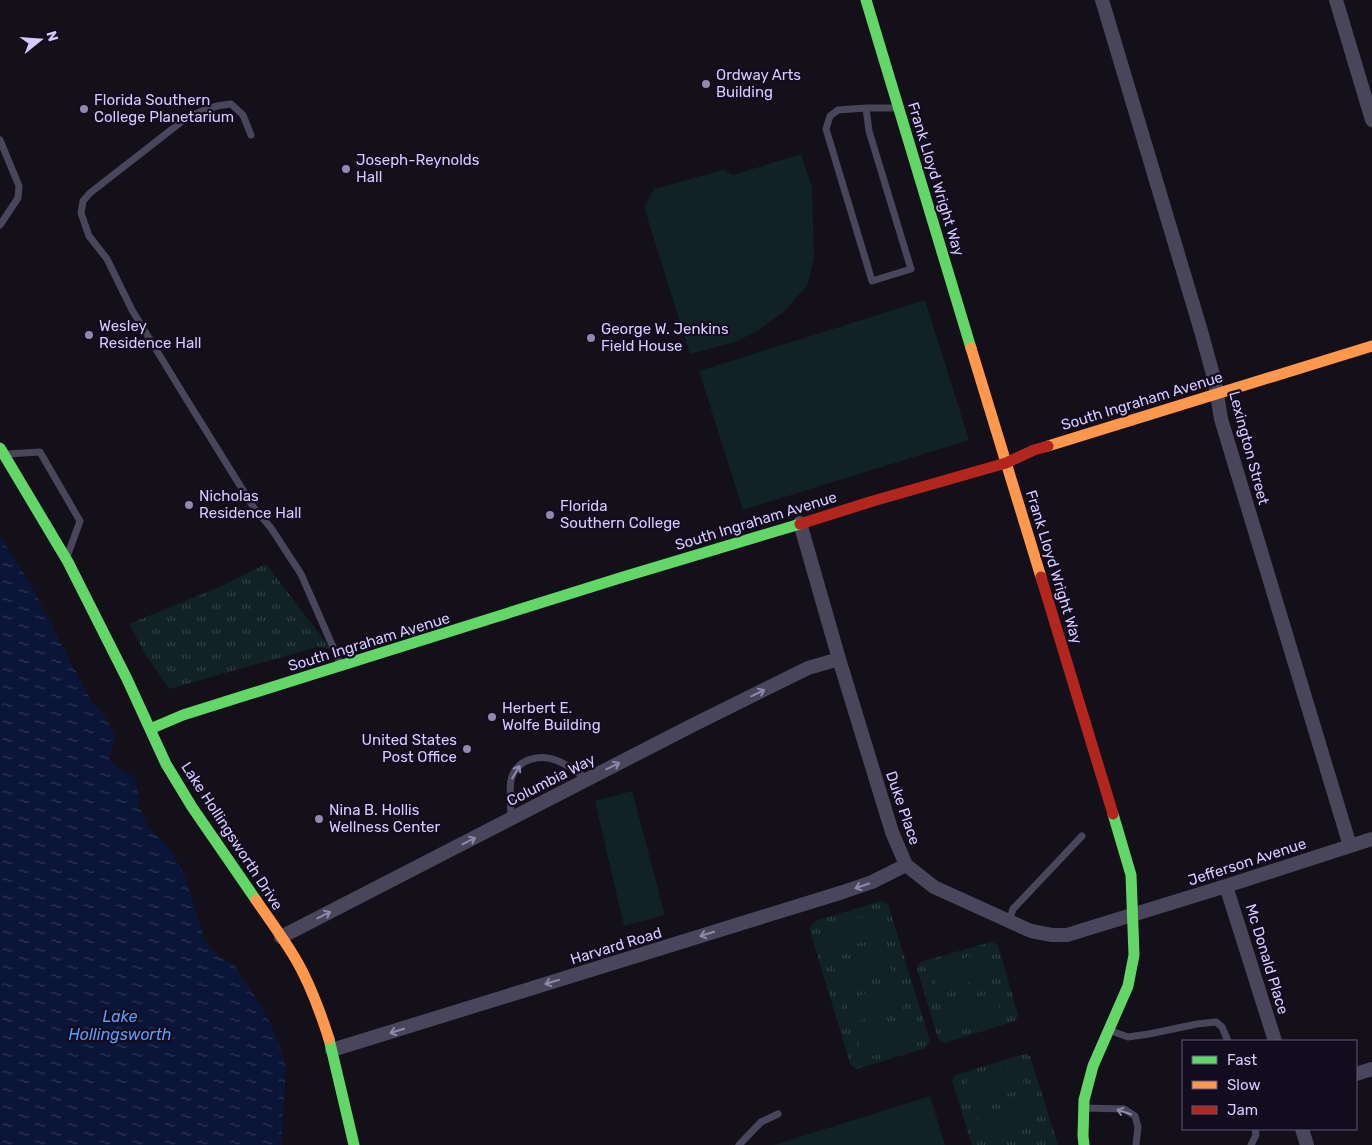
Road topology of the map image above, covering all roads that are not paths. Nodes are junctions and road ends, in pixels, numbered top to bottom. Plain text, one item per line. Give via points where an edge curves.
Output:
1 (866, 0) edge
2 (1102, 0) edge
3 (1336, 0) edge
4 (1366, 82) edge
5 (866, 108) junction
6 (899, 108) junction
7 (1372, 120) edge
8 (251, 135) dead end
9 (0, 140) edge
10 (0, 224) edge
11 (1372, 346) edge
12 (1217, 395) junction
13 (2, 451) edge
14 (1006, 463) junction
15 (800, 524) junction
16 (66, 559) junction
17 (839, 659) junction
18 (342, 666) junction
19 (150, 729) junction
20 (588, 779) junction
21 (511, 819) junction
22 (1082, 836) dead end
23 (1372, 839) edge
24 (1350, 846) junction
25 (906, 865) junction
26 (1226, 886) junction
27 (1133, 915) junction
28 (1009, 921) junction
29 (281, 938) junction
30 (1108, 1030) junction
31 (1228, 1040) edge
32 (1275, 1040) edge
33 (332, 1050) junction
34 (1372, 1069) edge
35 (1357, 1074) edge
36 (1084, 1108) junction
37 (778, 1114) dead end
38 (1255, 1130) edge
39 (1302, 1130) edge
40 (354, 1145) edge
41 (739, 1145) edge
42 (1084, 1145) edge
43 (1136, 1145) edge
44 (1251, 1145) edge
45 (1307, 1145) edge

1 - 6 street, Frank Lloyd Wright Way
2 - 12 street, Lexington Street via 1216,382
3 - 4 street
4 - 7 street
5 - 5 lane via 838,110 830,116 826,130 872,281 911,269 869,131
5 - 6 lane
6 - 14 street, Frank Lloyd Wright Way
8 - 18 lane via 242,115 231,104 203,110 185,119 90,193 83,201 81,213 89,236 107,259 132,310 254,508 301,574
9 - 10 lane via 19,186 18,198
11 - 12 street, South Ingraham Avenue
12 - 14 street, South Ingraham Avenue via 1034,450
12 - 24 street, Lexington Street via 1224,428
13 - 16 street, Lake Hollingsworth Drive
13 - 16 lane via 40,452 80,521
14 - 15 street, South Ingraham Avenue
14 - 27 street, Frank Lloyd Wright Way via 1131,875
15 - 17 street, Duke Place
15 - 18 street, South Ingraham Avenue
16 - 19 street, Lake Hollingsworth Drive
20 -> 17 street, Columbia Way via 808,668
17 - 25 street, Duke Place via 892,832
18 - 19 street, South Ingraham Avenue via 184,715
19 - 29 street, Lake Hollingsworth Drive via 166,764 192,807
20 - 21 street, Columbia Way
21 -> 20 lane via 511,780 516,767 526,760 540,757 557,760
29 -> 21 street, Columbia Way
22 - 28 lane via 1013,909
23 - 24 street, Jefferson Avenue
24 - 26 street, Jefferson Avenue
25 - 28 street, Duke Place via 934,887
25 -> 33 street, Harvard Road via 842,892
26 - 27 street, Jefferson Avenue
26 - 32 street, Mc Donald Place
27 - 28 street, Duke Place via 1067,935 1052,936
27 - 30 street, Frank Lloyd Wright Way via 1134,954 1128,986
29 - 33 street, Lake Hollingsworth Drive via 310,986
30 - 31 lane via 1128,1036 1216,1022
30 - 36 street, Frank Lloyd Wright Way via 1093,1066
33 - 40 street, Lake Hollingsworth Drive
34 - 35 street
36 - 42 street, Frank Lloyd Wright Way
43 -> 36 lane via 1138,1127 1135,1116 1124,1109
37 - 41 lane via 761,1122
38 - 44 lane
39 - 45 street

